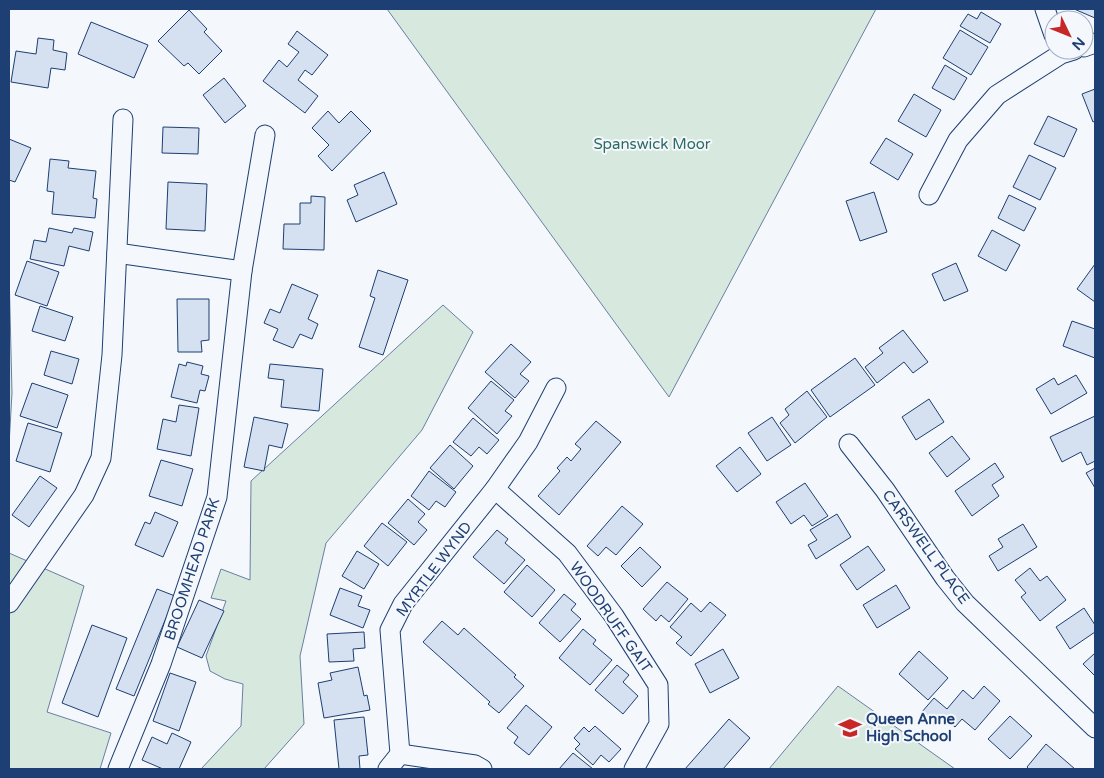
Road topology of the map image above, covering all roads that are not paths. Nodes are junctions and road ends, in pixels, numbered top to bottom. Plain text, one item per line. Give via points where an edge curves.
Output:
1 (1051, 60) edge
2 (123, 119) dead end
3 (265, 135) dead end
4 (929, 195) dead end
5 (117, 253) junction
6 (242, 271) junction
7 (556, 388) dead end
8 (849, 444) dead end
9 (495, 489) junction
10 (9, 603) edge
11 (1095, 728) edge
12 (400, 754) junction
13 (118, 769) edge
14 (388, 769) edge
15 (482, 769) edge
16 (634, 769) edge

1 - 4 street via 997,95 958,140
2 - 5 street
3 - 6 street, BROOMHEAD PARK
5 - 6 street
5 - 10 street via 112,355 101,458 84,495
6 - 13 street, BROOMHEAD PARK via 217,497 161,664
7 - 9 street, MYRTLE WYND via 528,442
8 - 11 street, CARSWELL PLACE via 886,490 965,603
9 - 12 street, MYRTLE WYND via 403,604 390,630
9 - 16 street, WOODRUFF GAIT via 567,553 614,616 658,684 659,724
12 - 14 street
12 - 15 street

